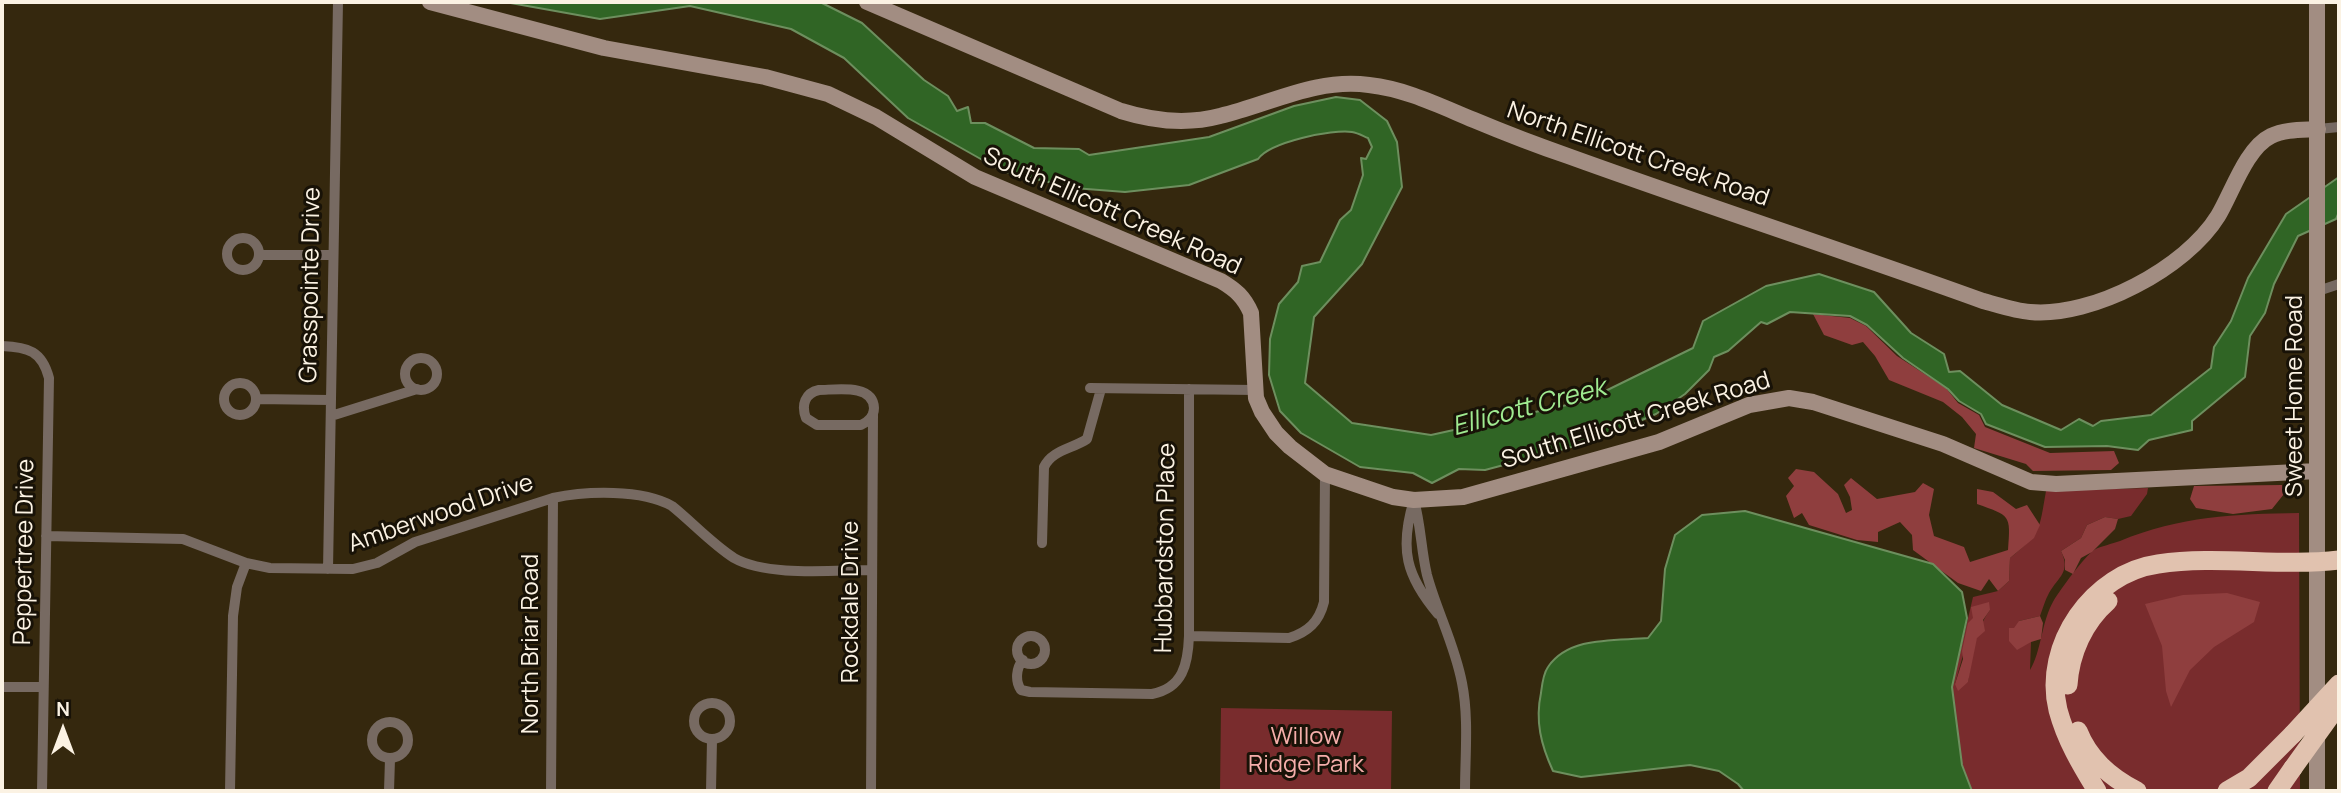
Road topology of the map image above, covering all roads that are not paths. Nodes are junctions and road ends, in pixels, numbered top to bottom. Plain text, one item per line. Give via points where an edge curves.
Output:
1 (338, 2) edge
2 (430, 2) edge
3 (867, 2) edge
4 (2317, 2) edge
5 (2339, 127) edge
6 (2318, 129) junction
7 (259, 255) dead end
8 (333, 256) junction
9 (2339, 284) edge
10 (2318, 291) junction
11 (2, 346) edge
12 (417, 389) dead end
13 (1189, 389) junction
14 (1255, 390) junction
15 (256, 399) dead end
16 (330, 400) junction
17 (873, 414) junction
18 (331, 416) junction
19 (2317, 471) junction
20 (1325, 474) junction
21 (553, 498) junction
22 (1414, 500) junction
23 (46, 536) junction
24 (1042, 543) dead end
25 (2339, 560) edge
26 (246, 563) junction
27 (328, 569) junction
28 (2317, 569) junction
29 (872, 570) junction
30 (1189, 636) junction
31 (1023, 660) dead end
32 (2339, 684) edge
33 (2, 687) edge
34 (43, 687) junction
35 (2339, 704) edge
36 (712, 740) dead end
37 (390, 759) dead end
38 (42, 791) edge
39 (230, 791) edge
40 (390, 791) edge
41 (551, 791) edge
42 (711, 791) edge
43 (872, 791) edge
44 (1465, 791) edge
45 (2097, 791) edge
46 (2137, 791) edge
47 (2227, 791) edge
48 (2277, 791) edge
49 (2317, 791) edge

1 - 8 street, Grasspointe Drive
2 - 14 street, South Ellicott Creek Road via 604,48 802,85 854,104 975,177 1237,290 1251,313
3 - 6 street, North Ellicott Creek Road via 1121,111 1161,120 1221,116 1299,90 1337,83 1401,91 1580,161 1983,301 2030,313 2088,305 2159,271 2196,243 2217,218 2260,144 2286,131
4 - 6 street, Sweet Home Road
5 - 6 street, North Ellicott Creek Road
6 - 10 street, Sweet Home Road
7 - 8 street
8 - 16 street, Grasspointe Drive
9 - 10 street
10 - 19 street, Sweet Home Road
11 - 23 street, Peppertree Drive via 23,347 46,364
12 - 18 street
13 - 14 street
13 - 24 street via 1096,388 1087,439 1054,454 1044,467
13 - 30 street, Hubbardston Place
14 - 20 street, South Ellicott Creek Road via 1276,433
15 - 16 street
16 - 18 street, Grasspointe Drive
17 - 17 street via 861,425 817,425 806,418 803,406 809,395 819,390 860,391 870,397
17 - 29 street, Rockdale Drive
18 - 27 street, Grasspointe Drive
19 - 22 street, South Ellicott Creek Road via 2031,482 1931,440 1789,398 1749,405 1659,442 1578,467 1463,497
19 - 28 street, Sweet Home Road
20 - 22 street, South Ellicott Creek Road
20 - 30 street via 1324,602 1314,624 1289,638
21 - 27 street, Amberwood Drive via 415,542 366,567
21 - 29 street, Amberwood Drive via 570,494 647,496 672,506 730,556 756,567
21 - 41 street, North Briar Road
22 - 44 street via 1438,614 1462,684
23 - 26 street, Amberwood Drive via 183,539
23 - 34 street, Peppertree Drive
25 - 28 highway
26 - 27 street, Amberwood Drive
26 - 39 street via 233,617
28 - 45 highway via 2196,561 2156,564 2125,575 2092,598 2060,650 2056,681 2057,707 2067,739
28 - 46 highway via 2152,577 2115,595 2093,617 2078,641 2070,667 2069,705 2089,753 2120,783
28 - 49 street, Sweet Home Road
29 - 43 street, Rockdale Drive
30 - 31 street, Hubbardston Place via 1184,672 1171,687 1152,694 1024,691 1017,684 1018,665
32 - 47 highway, bridge via 2249,778
33 - 34 street
34 - 38 street, Peppertree Drive
35 - 48 highway, bridge
36 - 42 street
37 - 40 street

